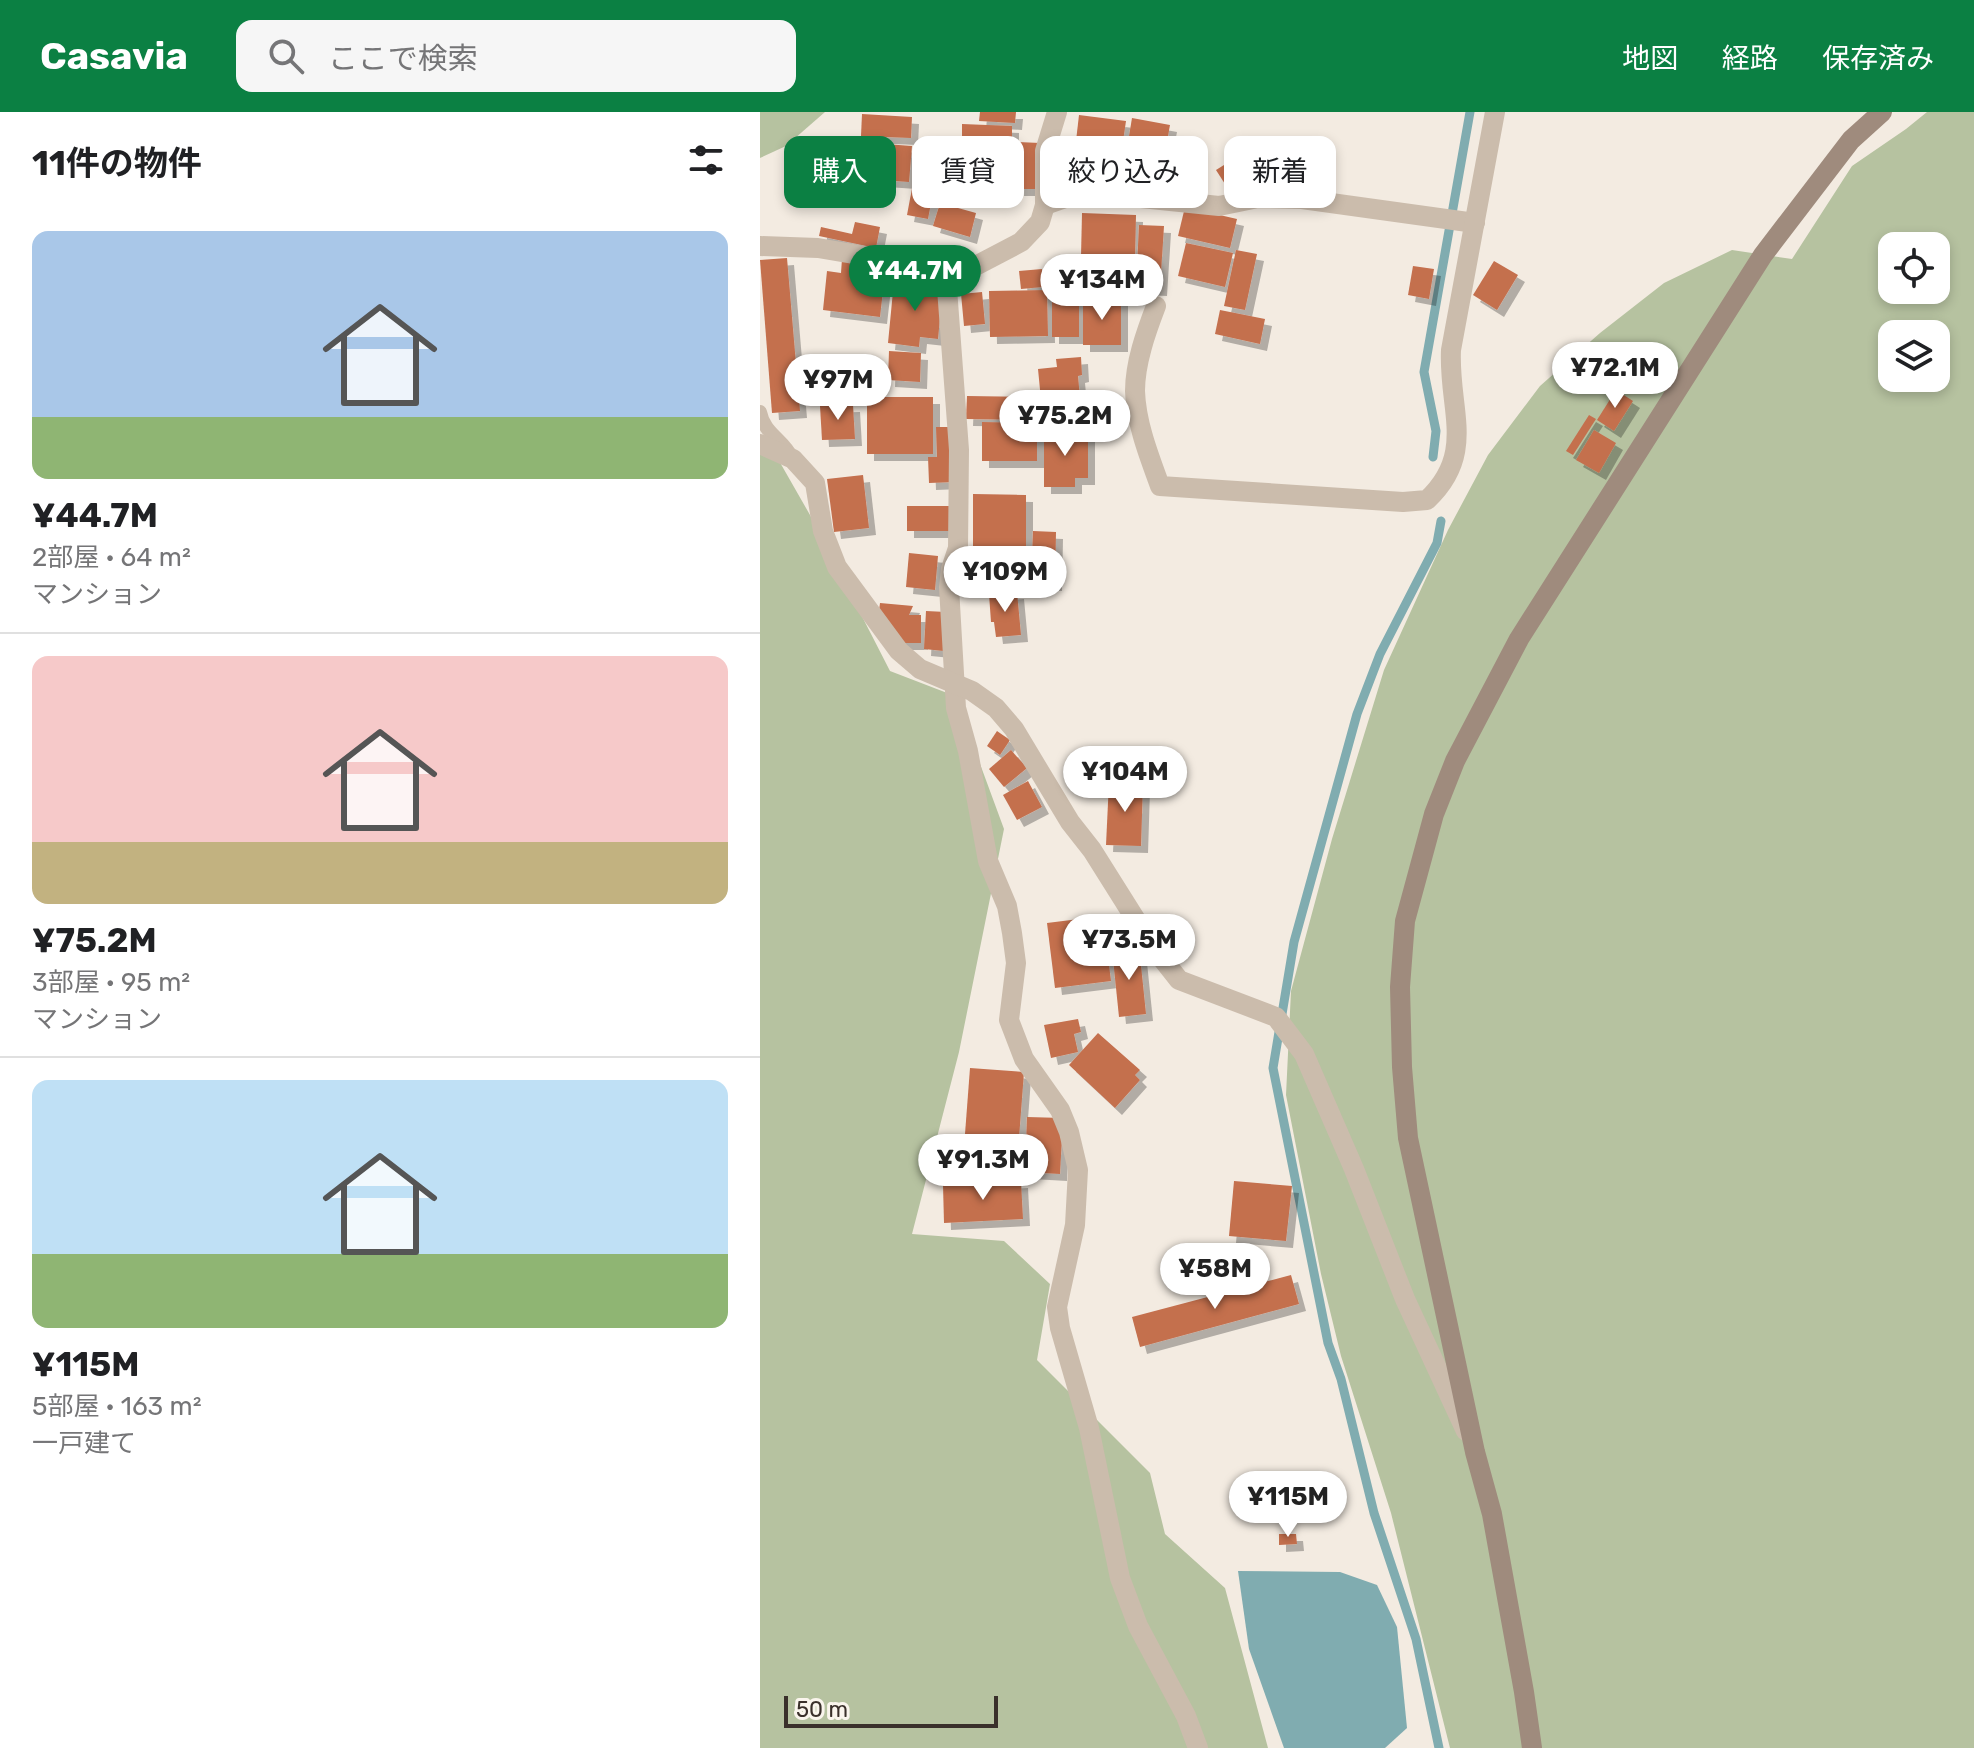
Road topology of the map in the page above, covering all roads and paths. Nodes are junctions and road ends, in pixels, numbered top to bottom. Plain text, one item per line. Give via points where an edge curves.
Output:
1 (1057, 112) edge
2 (1495, 112) edge
3 (1882, 112) edge
4 (1050, 136) edge
5 (1208, 205) edge
6 (1044, 208) edge
7 (1475, 223) junction
8 (760, 246) edge
9 (946, 275) junction
10 (1156, 306) dead end
11 (760, 412) edge
12 (760, 444) edge
13 (793, 459) junction
14 (956, 683) junction
15 (1475, 1452) junction
16 (1198, 1748) edge
17 (1532, 1748) edge

1 - 4 street
2 - 7 street
3 - 15 street via 1851,140 1727,309 1519,639 1455,761 1434,814 1405,921 1402,1067 1408,1138
5 - 7 street via 1302,199
6 - 9 street via 1040,222 1021,242 964,272
7 - 10 street via 1451,350 1456,452 1450,474 1427,500 1160,486 1143,438 1135,390
8 - 9 street via 818,248 918,265
9 - 14 street via 959,450 958,548 949,587
11 - 13 lane via 762,423
12 - 13 street
13 - 14 street via 815,483 823,531 837,567 899,651 920,669
14 - 15 street via 996,708 1014,729 1070,822 1179,980 1276,1017 1304,1054
14 - 16 street via 956,708 988,861 1012,933 1016,963 1009,1020 1024,1059 1060,1110 1078,1170 1075,1225 1057,1307 1060,1328 1089,1428 1120,1578
15 - 17 street via 1492,1514

